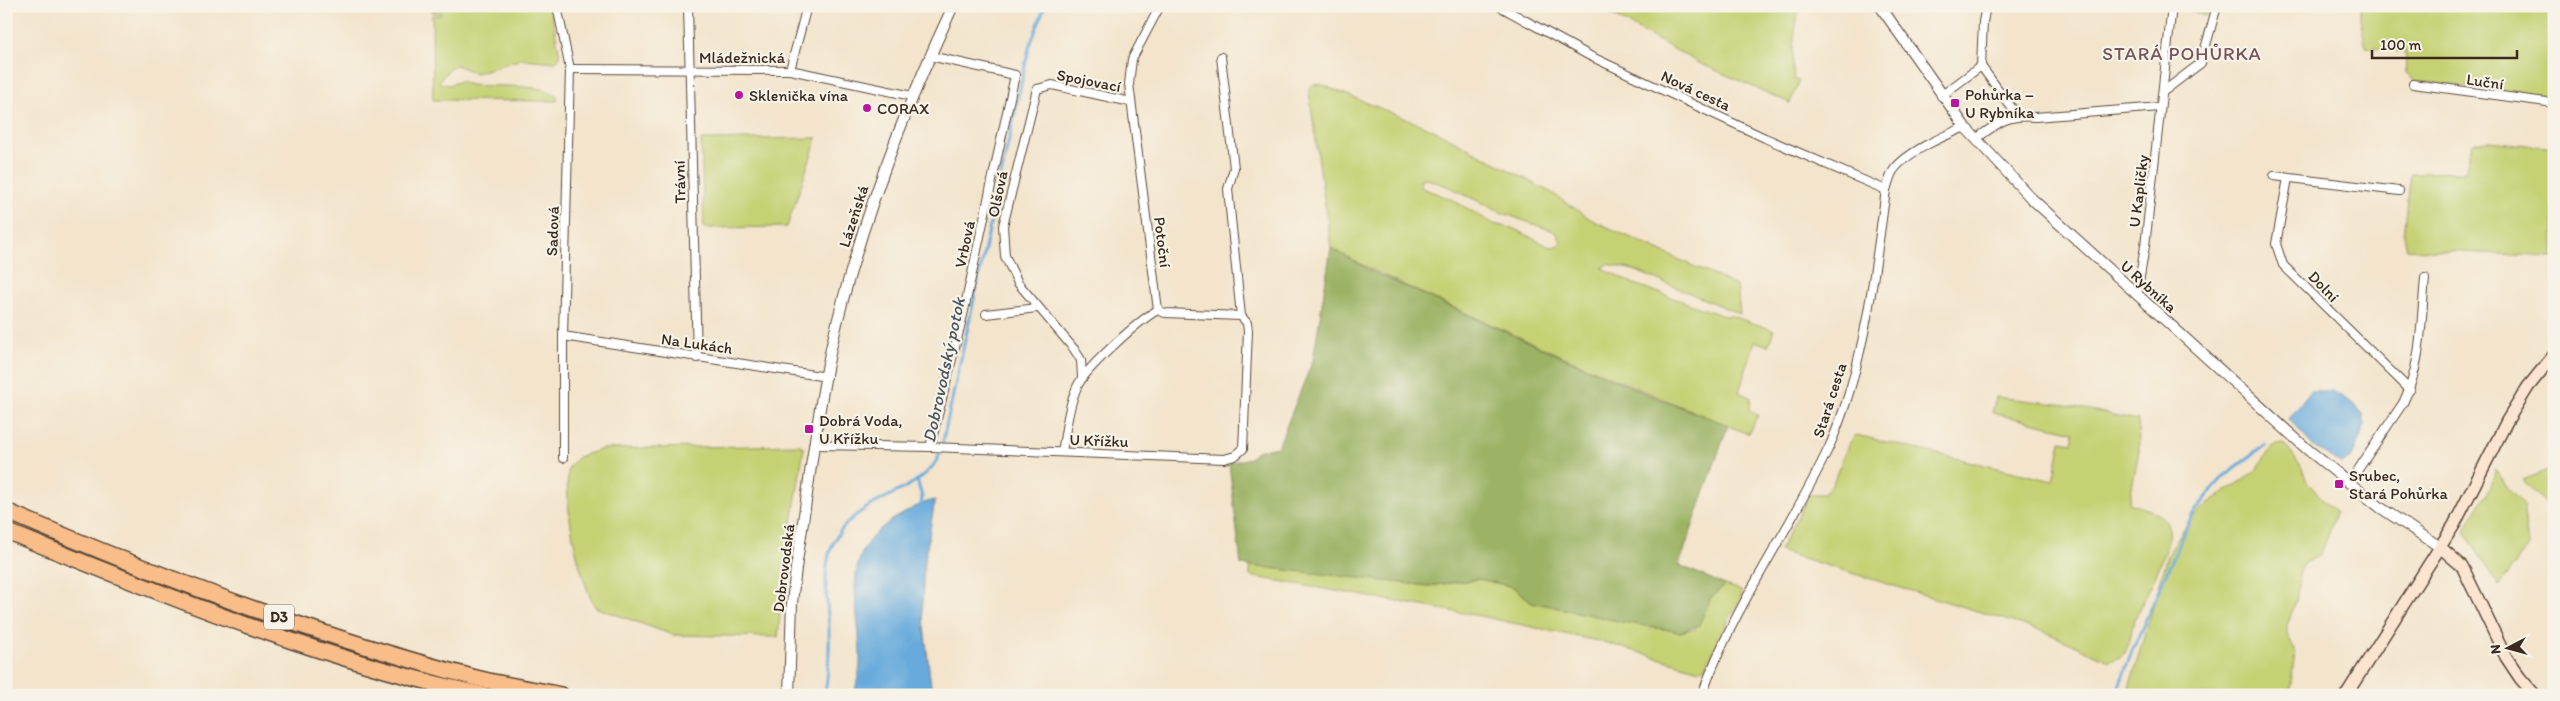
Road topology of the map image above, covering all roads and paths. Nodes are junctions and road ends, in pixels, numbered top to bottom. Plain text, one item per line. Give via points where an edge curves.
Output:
1 (557, 6) edge
2 (688, 6) edge
3 (807, 6) edge
4 (953, 6) edge
5 (1160, 6) edge
6 (1499, 6) edge
7 (1880, 6) edge
8 (1986, 6) edge
9 (2172, 6) edge
10 (2218, 6) edge
11 (930, 56) junction
12 (1221, 57) dead end
13 (1981, 66) junction
14 (570, 70) junction
15 (790, 70) junction
16 (690, 71) junction
17 (2413, 84) dead end
18 (1041, 86) joint
19 (2164, 91) junction
20 (912, 96) junction
21 (1941, 96) junction
22 (1131, 102) junction
23 (2554, 103) edge
24 (2160, 107) junction
25 (2017, 115) junction
26 (1965, 127) junction
27 (1976, 139) junction
28 (2274, 176) dead end
29 (2288, 178) junction
30 (1886, 190) junction
31 (2399, 191) dead end
32 (2425, 278) dead end
33 (2137, 295) junction
34 (1037, 308) junction
35 (1158, 310) junction
36 (986, 314) dead end
37 (1241, 316) junction
38 (563, 336) junction
39 (2554, 355) edge
40 (697, 358) junction
41 (827, 377) junction
42 (1082, 378) junction
43 (2410, 390) junction
44 (816, 445) junction
45 (931, 447) junction
46 (1062, 452) junction
47 (563, 458) dead end
48 (2349, 483) junction
49 (6, 511) edge
50 (6, 530) edge
51 (2440, 547) junction
52 (482, 695) edge
53 (561, 695) edge
54 (789, 695) edge
55 (1702, 695) edge
56 (2346, 695) edge
57 (2535, 695) edge

1 - 14 street, Sadová
2 - 16 street, Trávní
3 - 15 street
4 - 11 street, Lázeňská
5 - 22 street, Potoční via 1132,59
6 - 30 street, Nová cesta via 1590,56 1765,138
7 - 21 street, U Rybníka
8 - 13 street
9 - 19 street, U Kapličky
10 - 19 street via 2201,63
11 - 20 street, Lázeňská
11 - 45 street, Vrbová via 1015,75
12 - 37 street, U Křížku via 1234,168 1228,189
13 - 21 street
13 - 25 street
14 - 16 street, Mládežnická
14 - 38 street, Sadová
15 - 16 street, Mládežnická
15 - 20 street, Mládežnická
16 - 40 street, Trávní
17 - 23 street, Luční
18 - 22 street, Spojovací via 1052,85
18 - 34 street, Olšová via 1034,93 1003,226 1005,256 1018,284
19 - 24 street, U Kapličky
20 - 41 street, Lázeňská via 864,224 832,345
21 - 26 street, U Rybníka
22 - 35 street, Potoční
24 - 25 street via 2035,117
24 - 33 street, U Kapličky
25 - 27 street via 2000,121
26 - 27 street, U Rybníka
26 - 30 street, Stará cesta via 1903,160 1893,172
27 - 33 street, U Rybníka via 2031,198
28 - 29 street
29 - 31 street
29 - 43 street, Dolní via 2276,244 2283,265
30 - 55 street, Stará cesta via 1868,318 1835,431 1810,486 1726,637
32 - 43 street via 2417,365
33 - 48 street, U Rybníka
34 - 36 street
34 - 42 street, Olšová via 1074,349 1081,360
35 - 37 street
35 - 42 street via 1136,324
37 - 46 street, U Křížku via 1248,331 1243,449 1235,456
38 - 40 street, Na Lukách
38 - 47 street, Sadová
39 - 51 main road via 2507,421
40 - 41 street, Na Lukách
41 - 44 street, Lázeňská
42 - 46 street via 1075,392
43 - 48 street
44 - 45 street, U Křížku
44 - 54 street, Dobrovodská via 792,603
45 - 46 street, U Křížku
48 - 51 street, U Rybníka
49 - 53 highway, D3 via 222,599 476,678
50 - 52 highway, D3 via 219,616 340,656
51 - 56 main road
51 - 57 main road via 2462,566 2506,658

